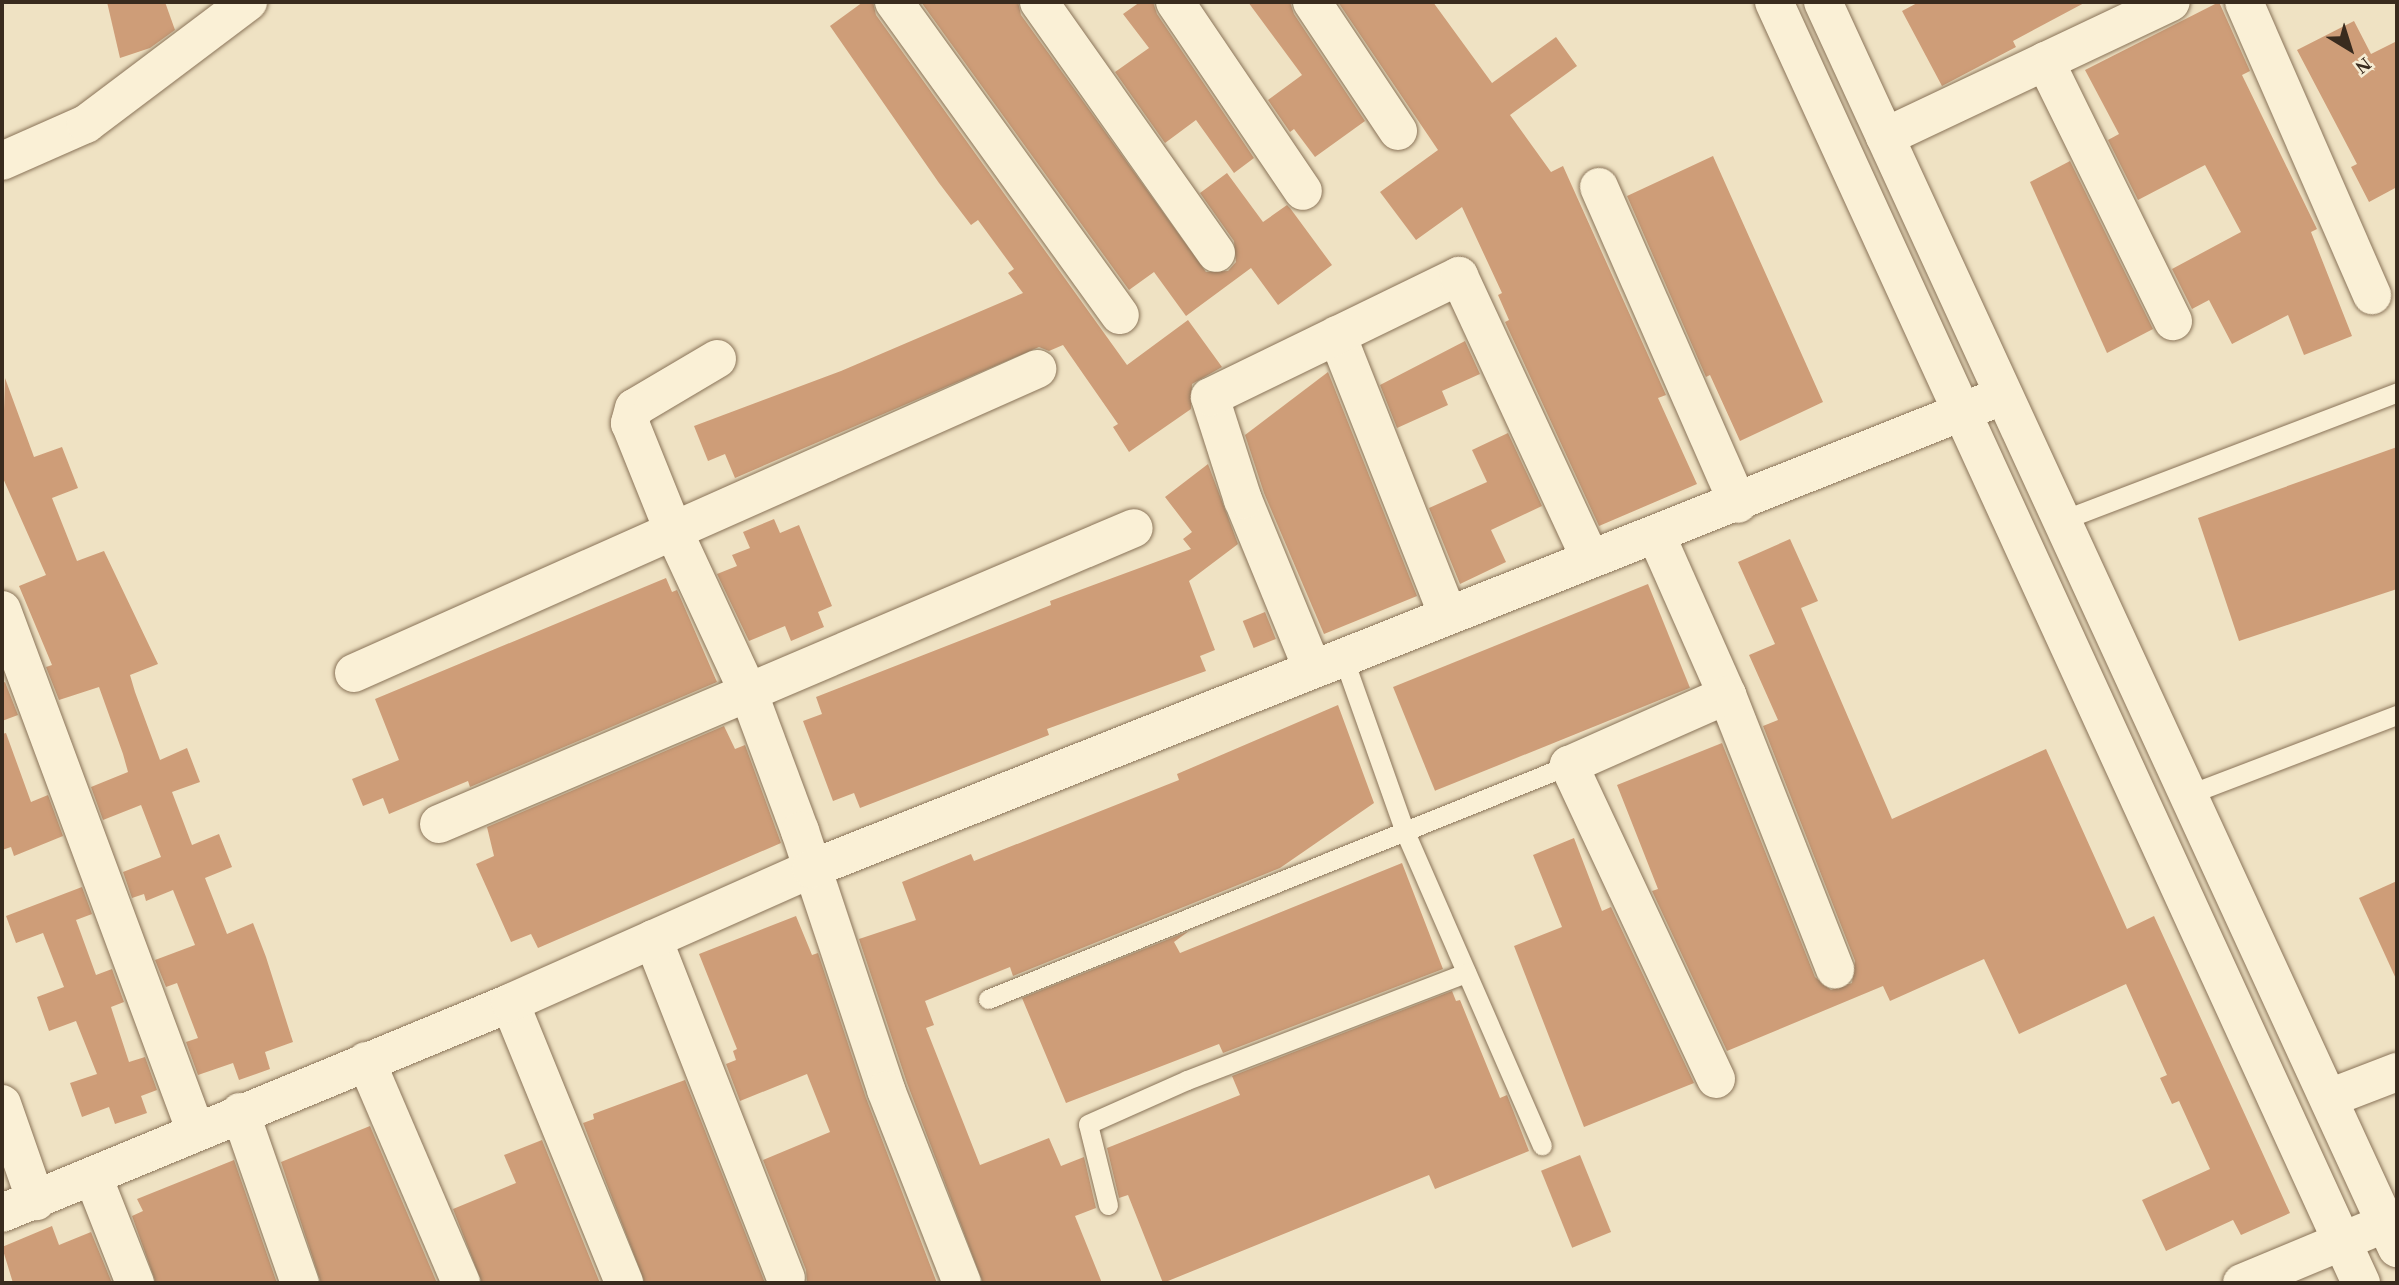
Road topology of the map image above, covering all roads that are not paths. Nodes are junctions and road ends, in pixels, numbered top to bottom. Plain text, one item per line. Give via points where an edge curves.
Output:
1 (248, 2) edge
2 (894, 2) edge
3 (1039, 2) edge
4 (1175, 2) edge
5 (1312, 2) edge
6 (1774, 2) edge
7 (1823, 2) edge
8 (2171, 2) edge
9 (2244, 2) edge
10 (2045, 61) junction
11 (1398, 131) dead end
12 (1885, 137) junction
13 (2, 161) edge
14 (1599, 187) dead end
15 (1303, 191) dead end
16 (1216, 253) dead end
17 (2372, 295) dead end
18 (1120, 315) dead end
19 (2173, 321) dead end
20 (1337, 335) junction
21 (718, 359) dead end
22 (1037, 369) dead end
23 (2397, 392) edge
24 (2002, 396) junction
25 (1962, 413) junction
26 (1738, 504) junction
27 (2060, 521) junction
28 (1134, 528) dead end
29 (673, 530) junction
30 (1657, 537) junction
31 (1590, 558) junction
32 (2, 610) edge
33 (1447, 613) junction
34 (1327, 662) junction
35 (354, 673) dead end
36 (749, 694) junction
37 (1727, 695) junction
38 (2397, 715) edge
39 (1569, 765) junction
40 (2187, 795) junction
41 (439, 824) dead end
42 (1405, 832) junction
43 (811, 869) junction
44 (653, 939) junction
45 (1835, 969) dead end
46 (1466, 973) junction
47 (988, 999) dead end
48 (510, 1003) junction
49 (366, 1061) junction
50 (2397, 1072) edge
51 (1716, 1079) dead end
52 (2332, 1097) junction
53 (2, 1104) edge
54 (240, 1112) junction
55 (196, 1132) junction
56 (1542, 1145) dead end
57 (94, 1178) junction
58 (1108, 1205) dead end
59 (19, 1207) edge
60 (2392, 1236) edge
61 (2343, 1241) junction
62 (786, 1278) dead end
63 (135, 1283) edge
64 (300, 1283) edge
65 (461, 1283) edge
66 (624, 1283) edge
67 (962, 1283) edge
68 (2242, 1283) edge
69 (2361, 1283) edge

1 - 13 street via 86,124
2 - 18 street
3 - 16 street
4 - 15 street
5 - 11 street
6 - 25 street
7 - 12 street
8 - 10 street
9 - 17 street
10 - 12 street
10 - 19 street
12 - 24 street
14 - 26 street
20 - 31 street via 1459,276
20 - 33 street
20 - 34 street via 1210,397 1243,500
21 - 29 street via 634,408 630,423
22 - 29 street
23 - 27 lane
24 - 25 street
24 - 27 street
25 - 26 street
25 - 61 street
26 - 30 street
27 - 40 street
28 - 36 street
29 - 35 street
29 - 36 street
30 - 31 street
30 - 37 street
31 - 33 street
32 - 55 street
33 - 34 street
34 - 42 lane
34 - 43 street
36 - 41 street
36 - 43 street
37 - 39 street
37 - 45 street
38 - 40 lane
39 - 42 lane
39 - 51 street
40 - 52 street
42 - 46 lane
42 - 47 lane
43 - 44 street
43 - 67 street via 886,1090
44 - 48 street
44 - 62 street
46 - 56 lane
46 - 58 lane via 1187,1080 1088,1124
48 - 49 street
48 - 66 street
49 - 54 street
49 - 65 street
50 - 52 street
52 - 60 street
53 - 59 street
54 - 55 street
54 - 64 street
55 - 57 street
57 - 59 street
57 - 63 street
60 - 61 street
61 - 68 street
61 - 69 street

